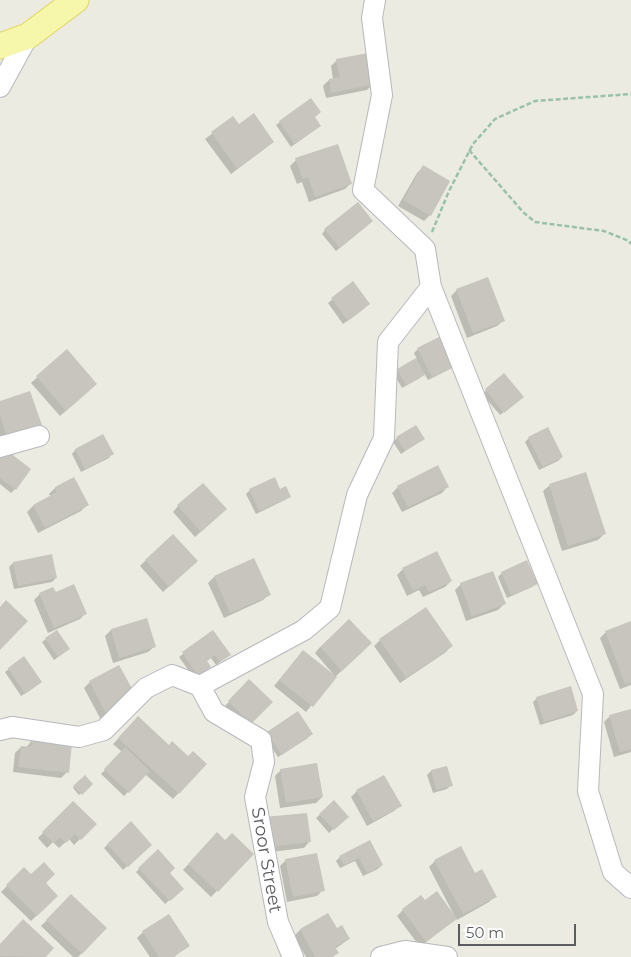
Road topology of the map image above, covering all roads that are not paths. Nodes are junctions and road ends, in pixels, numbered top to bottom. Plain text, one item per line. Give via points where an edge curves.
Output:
1 (76, 0) edge
2 (375, 0) edge
3 (28, 36) junction
4 (0, 46) edge
5 (0, 87) edge
6 (431, 287) junction
7 (39, 436) dead end
8 (0, 447) edge
9 (200, 686) junction
10 (0, 730) edge
11 (631, 888) edge
12 (292, 957) edge
13 (381, 957) edge
14 (447, 957) edge

1 - 3 main road
2 - 6 street via 372,18 382,95 363,190 425,249
3 - 4 main road
3 - 5 street
6 - 9 street via 388,342 384,438 357,495 330,608 304,630
6 - 11 street via 593,694 588,791 614,872
7 - 8 street
9 - 10 street via 172,675 146,688 104,730 79,737 12,727
9 - 12 street, Sroor Street via 214,712 261,740 264,762 255,797 278,922
13 - 14 street via 405,951

